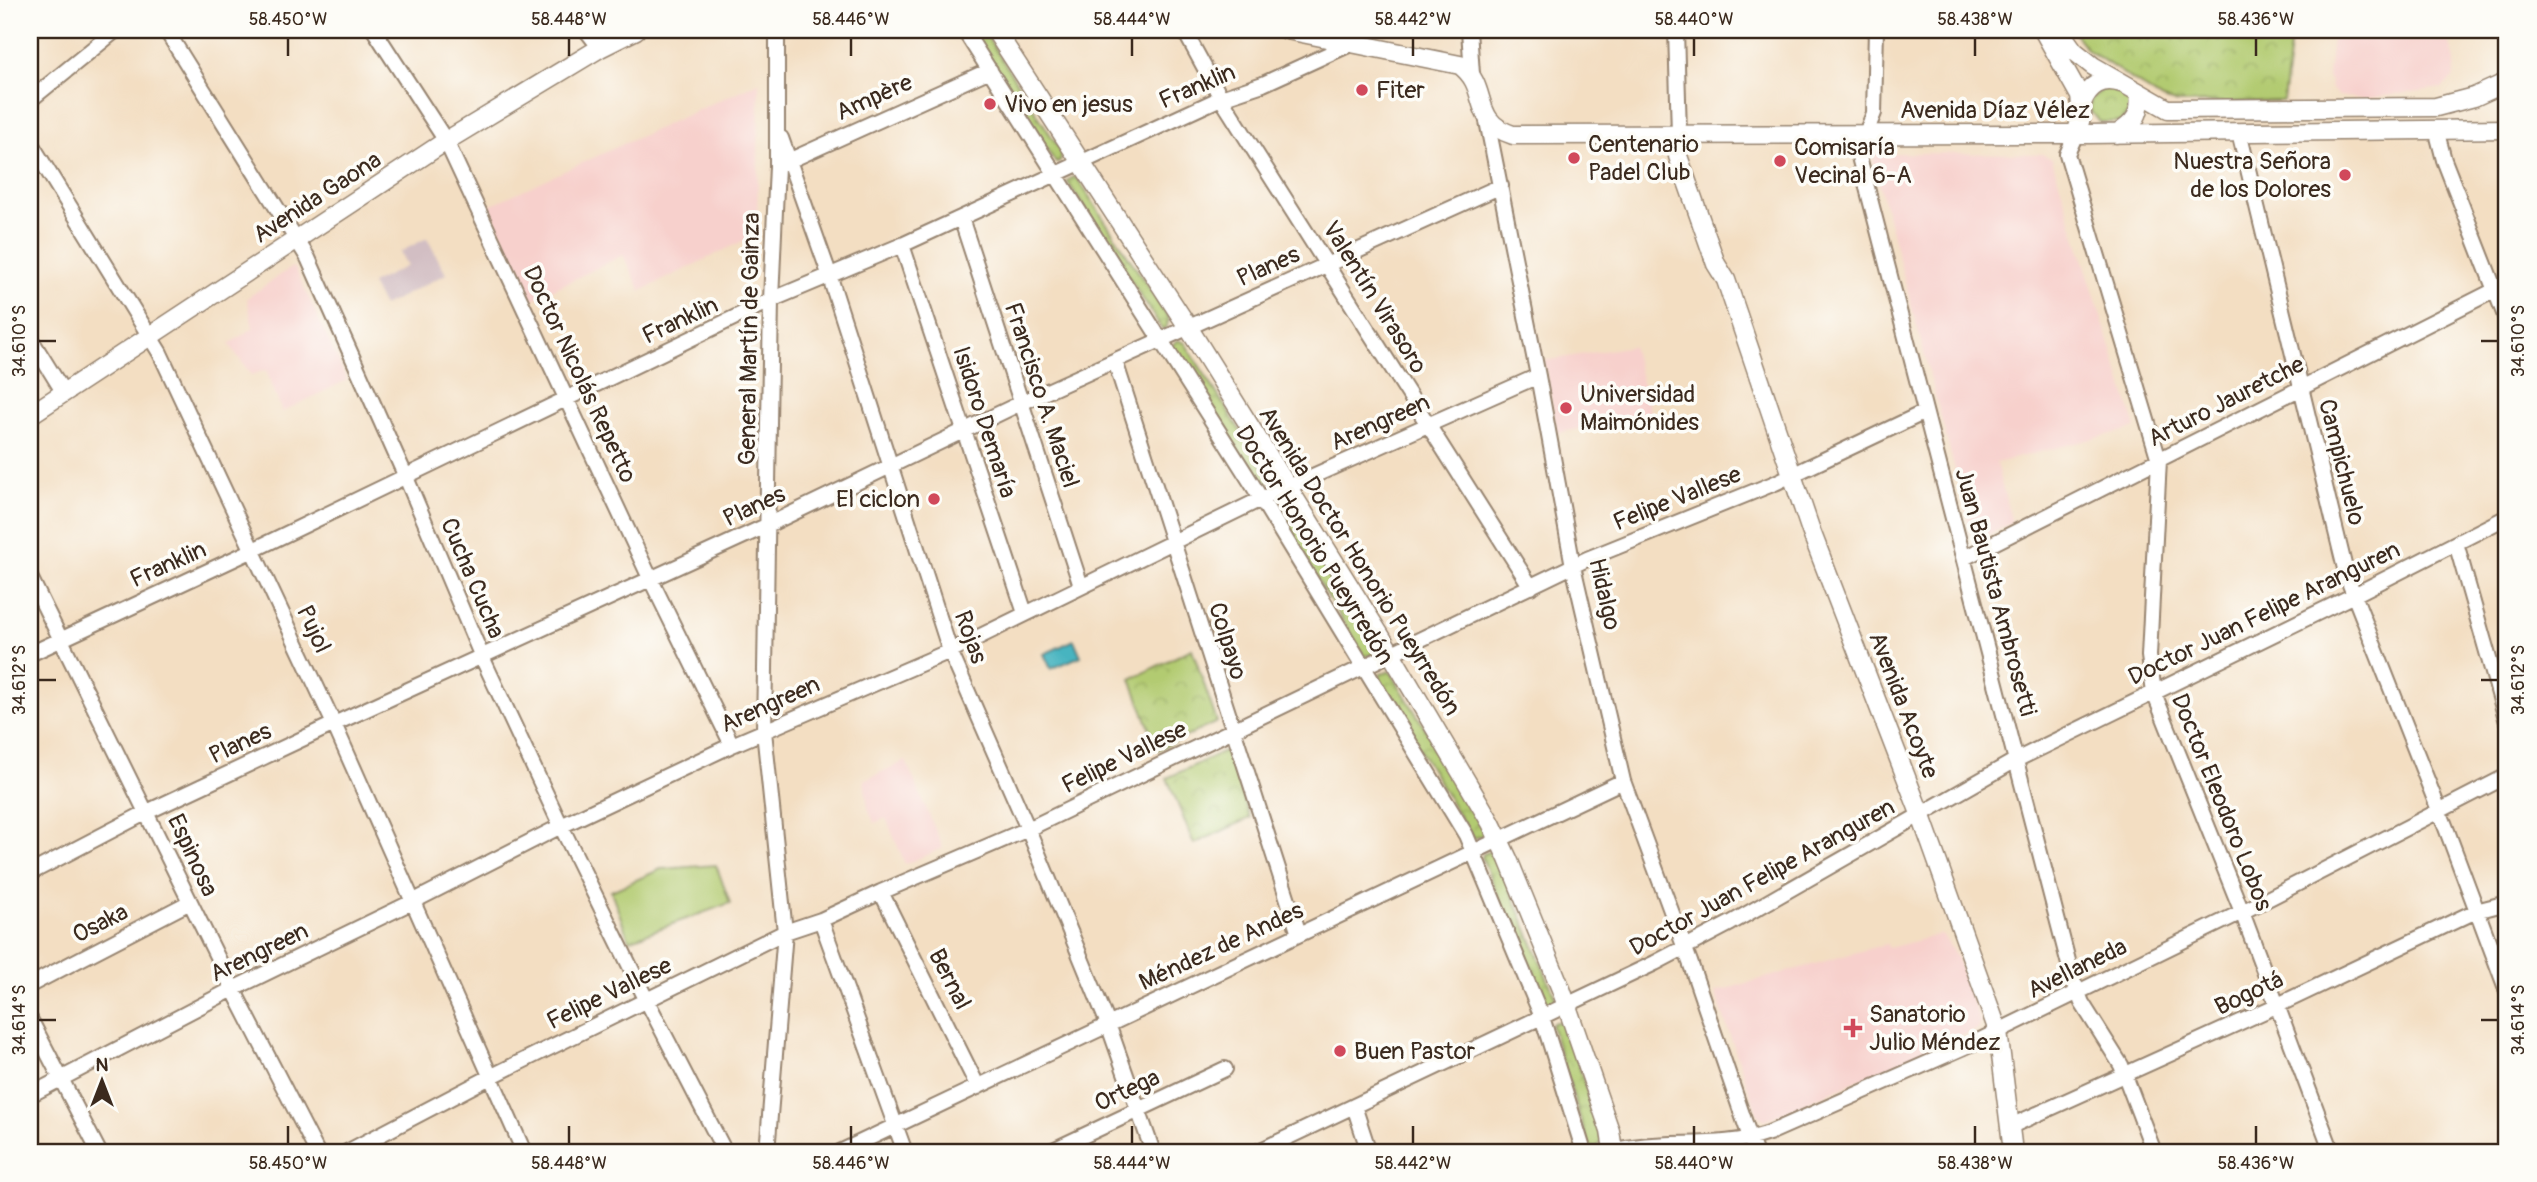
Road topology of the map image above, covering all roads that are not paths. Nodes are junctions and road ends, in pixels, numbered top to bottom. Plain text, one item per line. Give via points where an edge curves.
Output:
1 (116, 30) edge
2 (166, 30) edge
3 (374, 30) edge
4 (586, 30) edge
5 (636, 30) edge
6 (777, 30) edge
7 (964, 30) edge
8 (995, 30) edge
9 (1184, 30) edge
10 (1287, 30) edge
11 (1469, 30) edge
12 (1676, 30) edge
13 (1876, 30) edge
14 (2043, 30) edge
15 (2059, 30) edge
16 (1353, 36) edge
17 (600, 48) junction
18 (990, 70) junction
19 (1472, 74) junction
20 (2507, 82) edge
21 (2131, 89) junction
22 (1221, 98) junction
23 (30, 100) edge
24 (2456, 102) junction
25 (2082, 103) junction
26 (2219, 109) junction
27 (1487, 121) junction
28 (2505, 127) edge
29 (2437, 129) junction
30 (2239, 131) junction
31 (1679, 134) junction
32 (1867, 134) junction
33 (2076, 134) junction
34 (2118, 134) junction
35 (446, 141) junction
36 (30, 142) edge
37 (1079, 163) junction
38 (783, 164) junction
39 (1054, 175) junction
40 (1501, 186) junction
41 (961, 218) junction
42 (296, 240) junction
43 (902, 244) junction
44 (1328, 264) junction
45 (829, 276) junction
46 (2501, 287) edge
47 (771, 300) junction
48 (2507, 321) edge
49 (1188, 327) junction
50 (150, 336) junction
51 (30, 338) edge
52 (1161, 340) junction
53 (1115, 361) junction
54 (1538, 376) junction
55 (2300, 389) junction
56 (64, 393) junction
57 (566, 399) junction
58 (1021, 403) junction
59 (1925, 412) junction
60 (30, 415) edge
61 (1429, 425) junction
62 (964, 431) junction
63 (2159, 460) junction
64 (891, 467) junction
65 (405, 475) junction
66 (1792, 475) junction
67 (1288, 488) junction
68 (1261, 499) junction
69 (2507, 517) edge
70 (768, 525) junction
71 (1173, 541) junction
72 (2456, 543) junction
73 (251, 551) junction
74 (1964, 558) junction
75 (1573, 566) junction
76 (30, 577) edge
77 (650, 578) junction
78 (1081, 586) junction
79 (1531, 587) junction
80 (2354, 595) junction
81 (1025, 613) junction
82 (60, 638) junction
83 (950, 651) junction
84 (30, 654) edge
85 (1391, 655) junction
86 (482, 657) junction
87 (1364, 668) junction
88 (2154, 692) junction
89 (2507, 722) edge
90 (334, 724) junction
91 (1231, 729) junction
92 (764, 732) junction
93 (733, 745) junction
94 (2016, 760) junction
95 (2507, 776) edge
96 (1623, 781) junction
97 (2440, 810) junction
98 (148, 812) junction
99 (1921, 816) junction
100 (561, 826) junction
101 (1028, 829) junction
102 (1500, 839) junction
103 (1474, 851) junction
104 (30, 873) edge
105 (881, 892) junction
106 (190, 902) junction
107 (412, 902) junction
108 (2507, 903) edge
109 (2476, 911) junction
110 (2242, 912) junction
111 (821, 920) junction
112 (785, 932) junction
113 (1299, 934) junction
114 (1685, 947) junction
115 (30, 985) edge
116 (233, 989) junction
117 (2507, 991) edge
118 (2077, 993) junction
119 (646, 999) junction
120 (1567, 1005) junction
121 (2278, 1005) junction
122 (1542, 1017) junction
123 (30, 1019) edge
124 (1108, 1024) junction
125 (1998, 1031) junction
126 (1225, 1069) dead end
127 (2125, 1076) junction
128 (490, 1077) junction
129 (59, 1079) junction
130 (978, 1087) junction
131 (30, 1094) edge
132 (1354, 1105) junction
133 (1138, 1110) junction
134 (2011, 1126) junction
135 (896, 1127) junction
136 (1753, 1146) edge
137 (99, 1152) edge
138 (317, 1152) edge
139 (347, 1152) edge
140 (524, 1152) edge
141 (725, 1152) edge
142 (767, 1152) edge
143 (839, 1152) edge
144 (905, 1152) edge
145 (1049, 1152) edge
146 (1153, 1152) edge
147 (1258, 1152) edge
148 (1369, 1152) edge
149 (1584, 1152) edge
150 (1611, 1152) edge
151 (2013, 1152) edge
152 (2154, 1152) edge
153 (2332, 1152) edge

1 - 23 street
2 - 42 street, Cucha Cucha
3 - 35 street, Doctor Nicolás Repetto
4 - 17 street
5 - 17 main road, Avenida Gaona
6 - 38 street, Rojas via 777,126
7 - 18 street, Doctor Honorio Pueyrredón
8 - 37 main road, Avenida Doctor Honorio Pueyrredón
9 - 22 street, Valentín Virasoro
10 - 16 main road
11 - 19 street, Hidalgo
12 - 31 street
13 - 32 street, Juan Bautista Ambrosetti via 1874,114
14 - 25 main road
15 - 21 main road via 2080,55
16 - 19 main road via 1460,65
16 - 22 street, Franklin via 1263,84
17 - 35 main road, Avenida Gaona
18 - 38 street, Ampère
18 - 39 street, Doctor Honorio Pueyrredón
19 - 27 main road, Hidalgo
20 - 24 main road
21 - 25 main road via 2110,80 2100,82
21 - 26 main road via 2168,109
21 - 34 main road via 2140,109 2128,128
22 - 37 street, Franklin
22 - 44 street, Valentín Virasoro
24 - 26 main road via 2424,108
24 - 29 main road via 2440,114
25 - 33 main road
26 - 30 main road
27 - 31 main road, Avenida Díaz Vélez via 1513,135
27 - 40 street, Hidalgo
28 - 29 main road, Avenida Díaz Vélez
29 - 30 main road, Avenida Díaz Vélez
29 - 46 street via 2444,160
30 - 34 main road, Avenida Díaz Vélez
30 - 55 street, Campichuelo
31 - 32 main road, Avenida Díaz Vélez
31 - 66 main road, Avenida Acoyte via 1690,155 1725,262 1726,280
32 - 33 main road, Avenida Díaz Vélez
32 - 59 street, Juan Bautista Ambrosetti via 1858,153
33 - 34 main road, Avenida Díaz Vélez
33 - 63 street, Doctor Eleodoro Lobos via 2067,154
35 - 42 main road, Avenida Gaona
35 - 57 street, Doctor Nicolás Repetto
36 - 50 street, Pujol
37 - 39 street, Franklin
37 - 49 main road, Avenida Doctor Honorio Pueyrredón
38 - 45 street, Rojas
38 - 47 street, General Martín de Gainza
39 - 41 street, Franklin
39 - 52 street, Doctor Honorio Pueyrredón
40 - 44 street, Planes
40 - 54 street, Hidalgo
41 - 43 street, Franklin
41 - 58 street, Francisco A. Maciel
42 - 50 main road, Avenida Gaona
42 - 65 street, Cucha Cucha
43 - 45 street, Franklin
43 - 62 street, Isidoro Demaría
44 - 49 street, Planes
44 - 61 street, Valentín Virasoro
45 - 47 street, Franklin
45 - 64 street, Rojas
46 - 48 street
46 - 55 street, Arturo Jauretche
47 - 57 street, Franklin
47 - 70 street, General Martín de Gainza
49 - 52 street, Planes
49 - 67 main road, Avenida Doctor Honorio Pueyrredón
50 - 56 main road, Avenida Gaona
50 - 73 street, Pujol
51 - 56 street
52 - 53 street, Planes
52 - 68 street, Doctor Honorio Pueyrredón
53 - 58 street, Planes
53 - 71 street, Colpayo
54 - 61 street, Arengreen
54 - 75 street, Hidalgo
55 - 63 street, Arturo Jauretche
55 - 80 street, Campichuelo
56 - 60 main road, Avenida Gaona
57 - 65 street, Franklin
57 - 77 street, Doctor Nicolás Repetto
58 - 62 street, Planes
58 - 78 street, Francisco A. Maciel
59 - 66 street, Felipe Vallese
59 - 74 street, Juan Bautista Ambrosetti
61 - 67 street, Arengreen
61 - 79 street, Valentín Virasoro
62 - 64 street, Planes
62 - 81 street, Isidoro Demaría
63 - 74 street, Arturo Jauretche
63 - 88 street, Doctor Eleodoro Lobos via 2149,656
64 - 70 street, Planes
64 - 83 street, Rojas
65 - 73 street, Franklin
65 - 86 street, Cucha Cucha
66 - 75 street, Felipe Vallese
66 - 99 main road, Avenida Acoyte
67 - 68 street, Arengreen
67 - 85 main road, Avenida Doctor Honorio Pueyrredón
68 - 71 street, Arengreen
68 - 87 street, Doctor Honorio Pueyrredón
69 - 72 street, Doctor Juan Felipe Aranguren
70 - 77 street, Planes
70 - 92 street, General Martín de Gainza
71 - 78 street, Arengreen
71 - 91 street, Colpayo
72 - 80 street, Doctor Juan Felipe Aranguren
72 - 89 street
73 - 82 street, Franklin
73 - 90 street, Pujol
74 - 94 street, Juan Bautista Ambrosetti
75 - 79 street, Felipe Vallese
75 - 96 street, Hidalgo
76 - 82 street, Espinosa
77 - 86 street, Planes
77 - 93 street, Doctor Nicolás Repetto
78 - 81 street, Arengreen
79 - 85 street, Felipe Vallese
80 - 88 street, Doctor Juan Felipe Aranguren
80 - 97 street, Campichuelo
81 - 83 street, Arengreen
82 - 84 street, Franklin
82 - 98 street, Espinosa
83 - 92 street, Arengreen
83 - 101 street, Rojas
85 - 87 street, Felipe Vallese
85 - 102 main road, Avenida Doctor Honorio Pueyrredón
86 - 90 street, Planes
86 - 100 street, Cucha Cucha
87 - 91 street, Felipe Vallese
87 - 103 street, Doctor Honorio Pueyrredón
88 - 94 street, Doctor Juan Felipe Aranguren
88 - 110 street, Doctor Eleodoro Lobos
90 - 98 street, Planes
90 - 107 street, Pujol
91 - 101 street, Felipe Vallese
91 - 113 street, Colpayo
92 - 93 street, Arengreen
92 - 112 street, General Martín de Gainza
93 - 100 street, Arengreen
94 - 99 street, Doctor Juan Felipe Aranguren
94 - 118 street, Juan Bautista Ambrosetti
95 - 97 street, Avellaneda
96 - 102 street, Méndez de Andes
96 - 114 street, Hidalgo
97 - 109 street, Campichuelo
97 - 110 street, Avellaneda
98 - 104 street, Planes
98 - 106 street, Espinosa
99 - 114 street, Doctor Juan Felipe Aranguren
99 - 125 main road, Avenida Acoyte
100 - 107 street, Arengreen
100 - 119 street, Cucha Cucha
101 - 105 street, Felipe Vallese
101 - 124 street, Rojas
102 - 103 street, Méndez de Andes
102 - 120 main road, Avenida Doctor Honorio Pueyrredón
103 - 113 street, Méndez de Andes
103 - 122 street, Doctor Honorio Pueyrredón
105 - 111 street, Felipe Vallese
105 - 130 street, Bernal
106 - 115 street, Osaka
106 - 116 street, Espinosa
107 - 116 street, Arengreen
107 - 128 street, Pujol
108 - 109 street, Bogotá
109 - 117 street, Campichuelo
109 - 121 street, Bogotá
110 - 118 street, Avellaneda
110 - 121 street, Doctor Eleodoro Lobos
111 - 112 street, Felipe Vallese
111 - 135 street
112 - 119 street, Felipe Vallese
112 - 142 street, General Martín de Gainza
113 - 124 street, Méndez de Andes
114 - 120 street, Doctor Juan Felipe Aranguren
114 - 136 street, Hidalgo
116 - 129 street, Arengreen
116 - 138 street, Espinosa
118 - 125 street, Avellaneda
118 - 127 street, Juan Bautista Ambrosetti
119 - 128 street, Felipe Vallese
119 - 141 street, Cucha Cucha
120 - 122 street, Doctor Juan Felipe Aranguren
120 - 150 main road, Avenida Doctor Honorio Pueyrredón via 1611,1131
121 - 127 street, Bogotá
121 - 153 street, Doctor Eleodoro Lobos
122 - 132 street, Doctor Juan Felipe Aranguren
122 - 149 street, Doctor Honorio Pueyrredón
123 - 129 street
124 - 130 street, Méndez de Andes
124 - 133 street, Rojas
125 - 134 main road, Avenida Acoyte
125 - 136 street, Avellaneda
126 - 133 street, Ortega
127 - 134 street, Bogotá
127 - 152 street, Juan Bautista Ambrosetti
128 - 139 street, Felipe Vallese
128 - 140 street, Pujol
129 - 131 street, Arengreen
129 - 137 street
130 - 135 street, Méndez de Andes
132 - 147 street, Doctor Juan Felipe Aranguren
132 - 148 street
133 - 145 street, Ortega
133 - 146 street, Rojas
134 - 151 main road, Avenida Acoyte
135 - 143 street, Méndez de Andes
135 - 144 street
136 - 150 street, Avellaneda via 1630,1147

